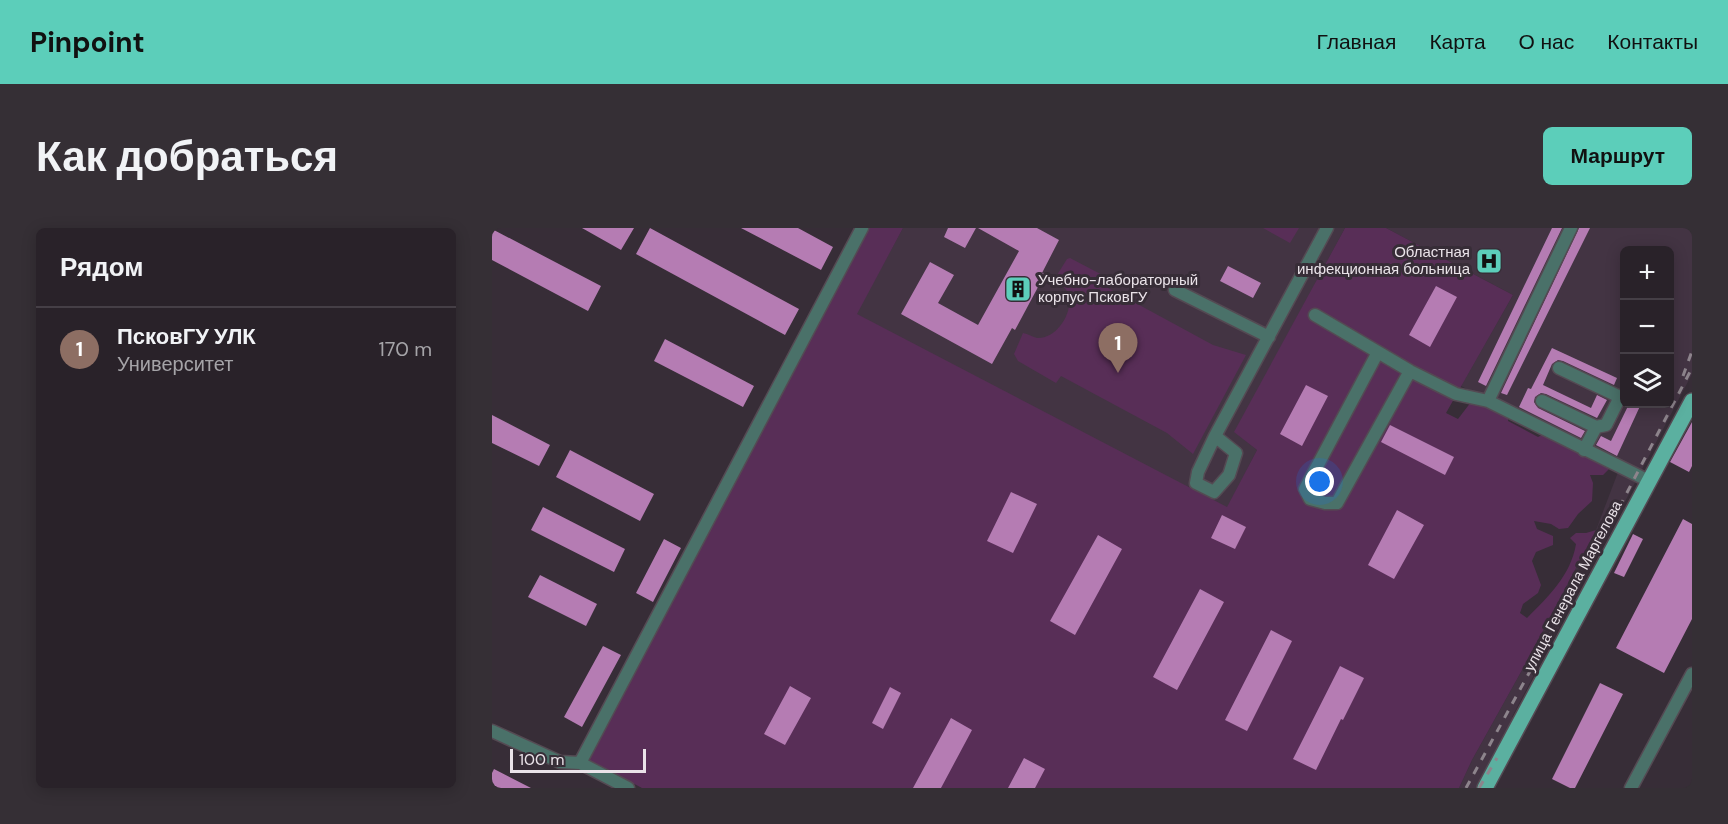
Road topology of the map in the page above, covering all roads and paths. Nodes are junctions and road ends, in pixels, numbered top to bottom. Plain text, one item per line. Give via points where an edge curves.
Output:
1 (862, 228) edge
2 (1327, 228) edge
3 (1571, 228) edge
4 (1175, 290) dead end
5 (1315, 315) dead end
6 (1269, 337) junction
7 (1378, 352) junction
8 (1559, 368) dead end
9 (1410, 371) junction
10 (1488, 401) junction
11 (1542, 401) dead end
12 (1692, 401) edge
13 (1596, 427) junction
14 (1215, 436) dead end
15 (1584, 450) junction
16 (1649, 481) junction
17 (1692, 674) edge
18 (492, 732) edge
19 (580, 763) junction
20 (628, 788) edge
21 (1485, 788) edge
22 (1631, 788) edge

1 - 19 lane
2 - 6 lane
3 - 10 lane
4 - 6 lane
5 - 7 lane
6 - 14 lane
7 - 9 lane
7 - 9 lane via 1305,489 1310,499 1337,503
8 - 13 lane via 1620,397 1606,425
9 - 10 lane via 1456,394
10 - 15 lane
11 - 13 lane
12 - 16 main road, улица Генерала Маргелова
13 - 15 lane
15 - 16 lane
16 - 21 main road, улица Генерала Маргелова
17 - 22 lane
18 - 19 lane via 560,762
19 - 20 lane

